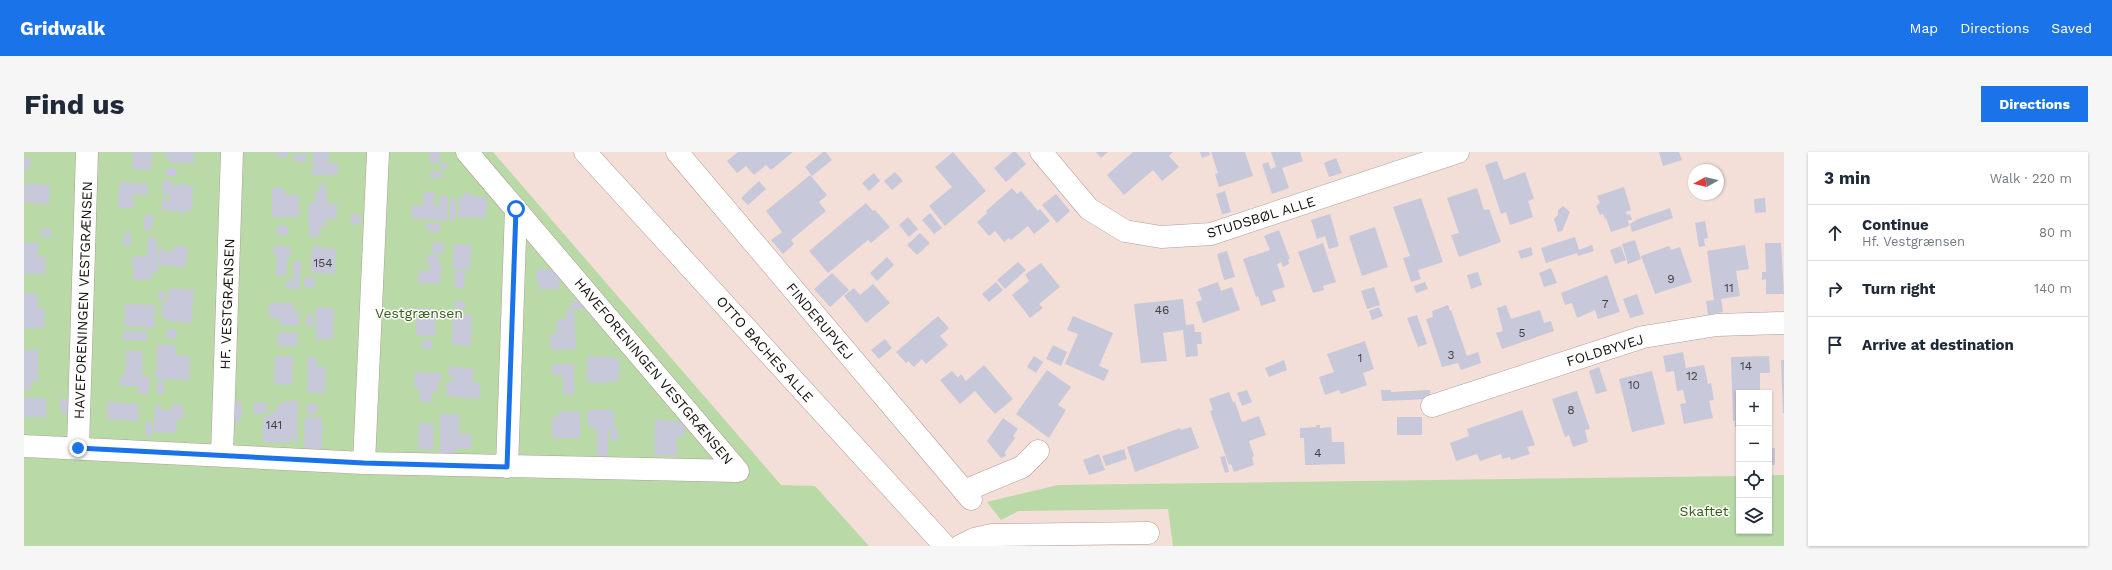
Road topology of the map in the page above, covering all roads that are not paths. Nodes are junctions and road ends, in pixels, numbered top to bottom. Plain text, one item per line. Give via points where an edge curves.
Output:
1 (88, 152) edge
2 (232, 152) edge
3 (378, 152) edge
4 (467, 152) edge
5 (585, 152) edge
6 (677, 152) edge
7 (1041, 152) edge
8 (1458, 152) edge
9 (516, 209) junction
10 (1784, 324) edge
11 (1432, 406) dead end
12 (24, 446) edge
13 (78, 448) junction
14 (1038, 451) dead end
15 (222, 455) junction
16 (364, 463) junction
17 (507, 467) junction
18 (1148, 533) dead end
19 (1069, 540) edge
20 (945, 546) edge
21 (960, 546) edge

1 - 13 street, HAVEFORENINGEN VESTGRÆNSEN
2 - 15 street, HF. VESTGRÆNSEN
3 - 16 street
4 - 9 street, HAVEFORENINGEN VESTGRÆNSEN
5 - 20 street, OTTO BACHES ALLE
6 - 14 street, FINDERUPVEJ via 967,495 1022,467
7 - 8 street, STUDSBØL ALLE via 1089,209 1125,231 1161,237 1211,234
9 - 17 street
9 - 17 street, HAVEFORENINGEN VESTGRÆNSEN via 738,471
10 - 11 street, FOLDBYVEJ via 1717,325 1643,337
12 - 13 street, HAVEFORENINGEN VESTGRÆNSEN
13 - 15 street, HAVEFORENINGEN VESTGRÆNSEN
15 - 16 street, HAVEFORENINGEN VESTGRÆNSEN
16 - 17 street, HAVEFORENINGEN VESTGRÆNSEN
18 - 19 street
19 - 21 street via 992,536 974,539

